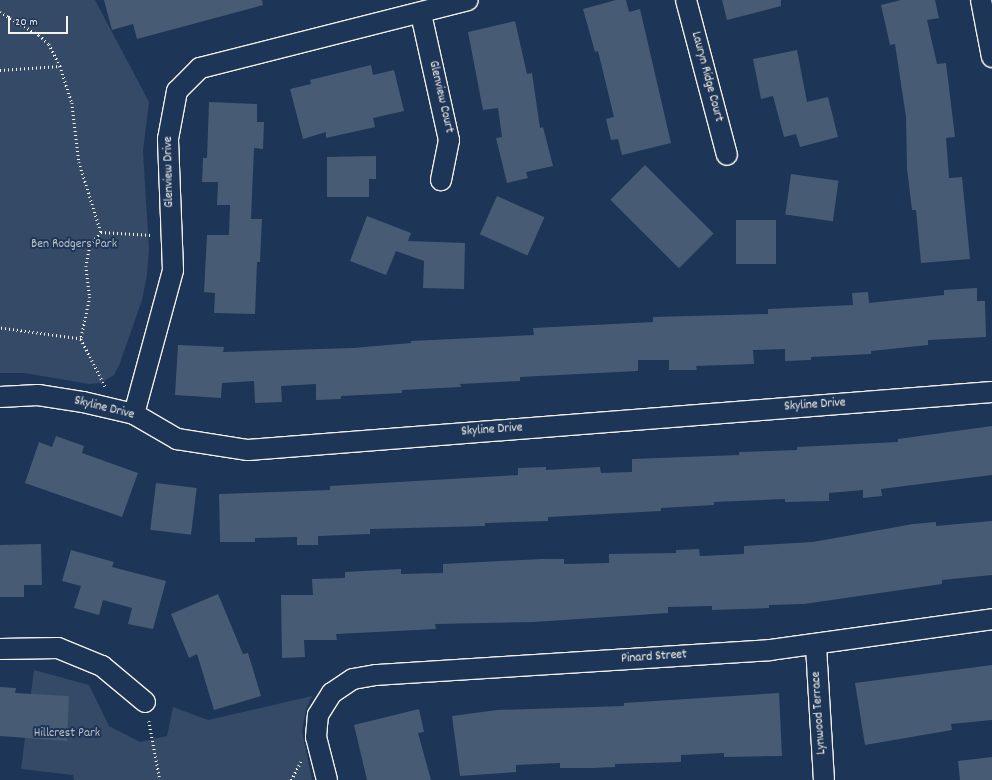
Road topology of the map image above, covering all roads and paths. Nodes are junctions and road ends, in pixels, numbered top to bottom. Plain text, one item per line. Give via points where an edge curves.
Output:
1 (468, 0) edge
2 (686, 0) edge
3 (981, 0) edge
4 (0, 12) edge
5 (421, 14) junction
6 (992, 57) edge
7 (60, 66) junction
8 (0, 70) edge
9 (727, 155) dead end
10 (442, 180) dead end
11 (101, 232) junction
12 (171, 236) junction
13 (0, 328) edge
14 (81, 339) junction
15 (992, 392) edge
16 (0, 397) edge
17 (125, 412) junction
18 (992, 619) edge
19 (816, 646) junction
20 (0, 649) edge
21 (145, 702) joint
22 (302, 758) dead end
23 (160, 780) edge
24 (291, 780) edge
25 (327, 780) edge
26 (824, 780) edge

1 - 5 street, Glenview Drive
2 - 9 street, Lauryn Ridge Court
3 - 6 street
4 - 7 path via 39,35 49,44
5 - 10 street, Glenview Court via 449,140
5 - 12 street, Glenview Drive via 200,68 177,91 168,139
7 - 8 path via 36,70
7 - 11 path via 72,103 79,162
11 - 12 path
11 - 14 path via 90,246 86,266 90,297
12 - 17 street, Glenview Drive via 172,270
13 - 14 path
14 - 17 path
15 - 17 street, Skyline Drive via 248,450 177,439
16 - 17 street, Skyline Drive via 38,395
18 - 19 street, Pinard Street
19 - 25 street, Pinard Street via 364,676 342,684 318,715 316,737
19 - 26 street, Lynwood Terrace
20 - 21 street via 58,648 102,666
21 - 23 path
22 - 24 path

